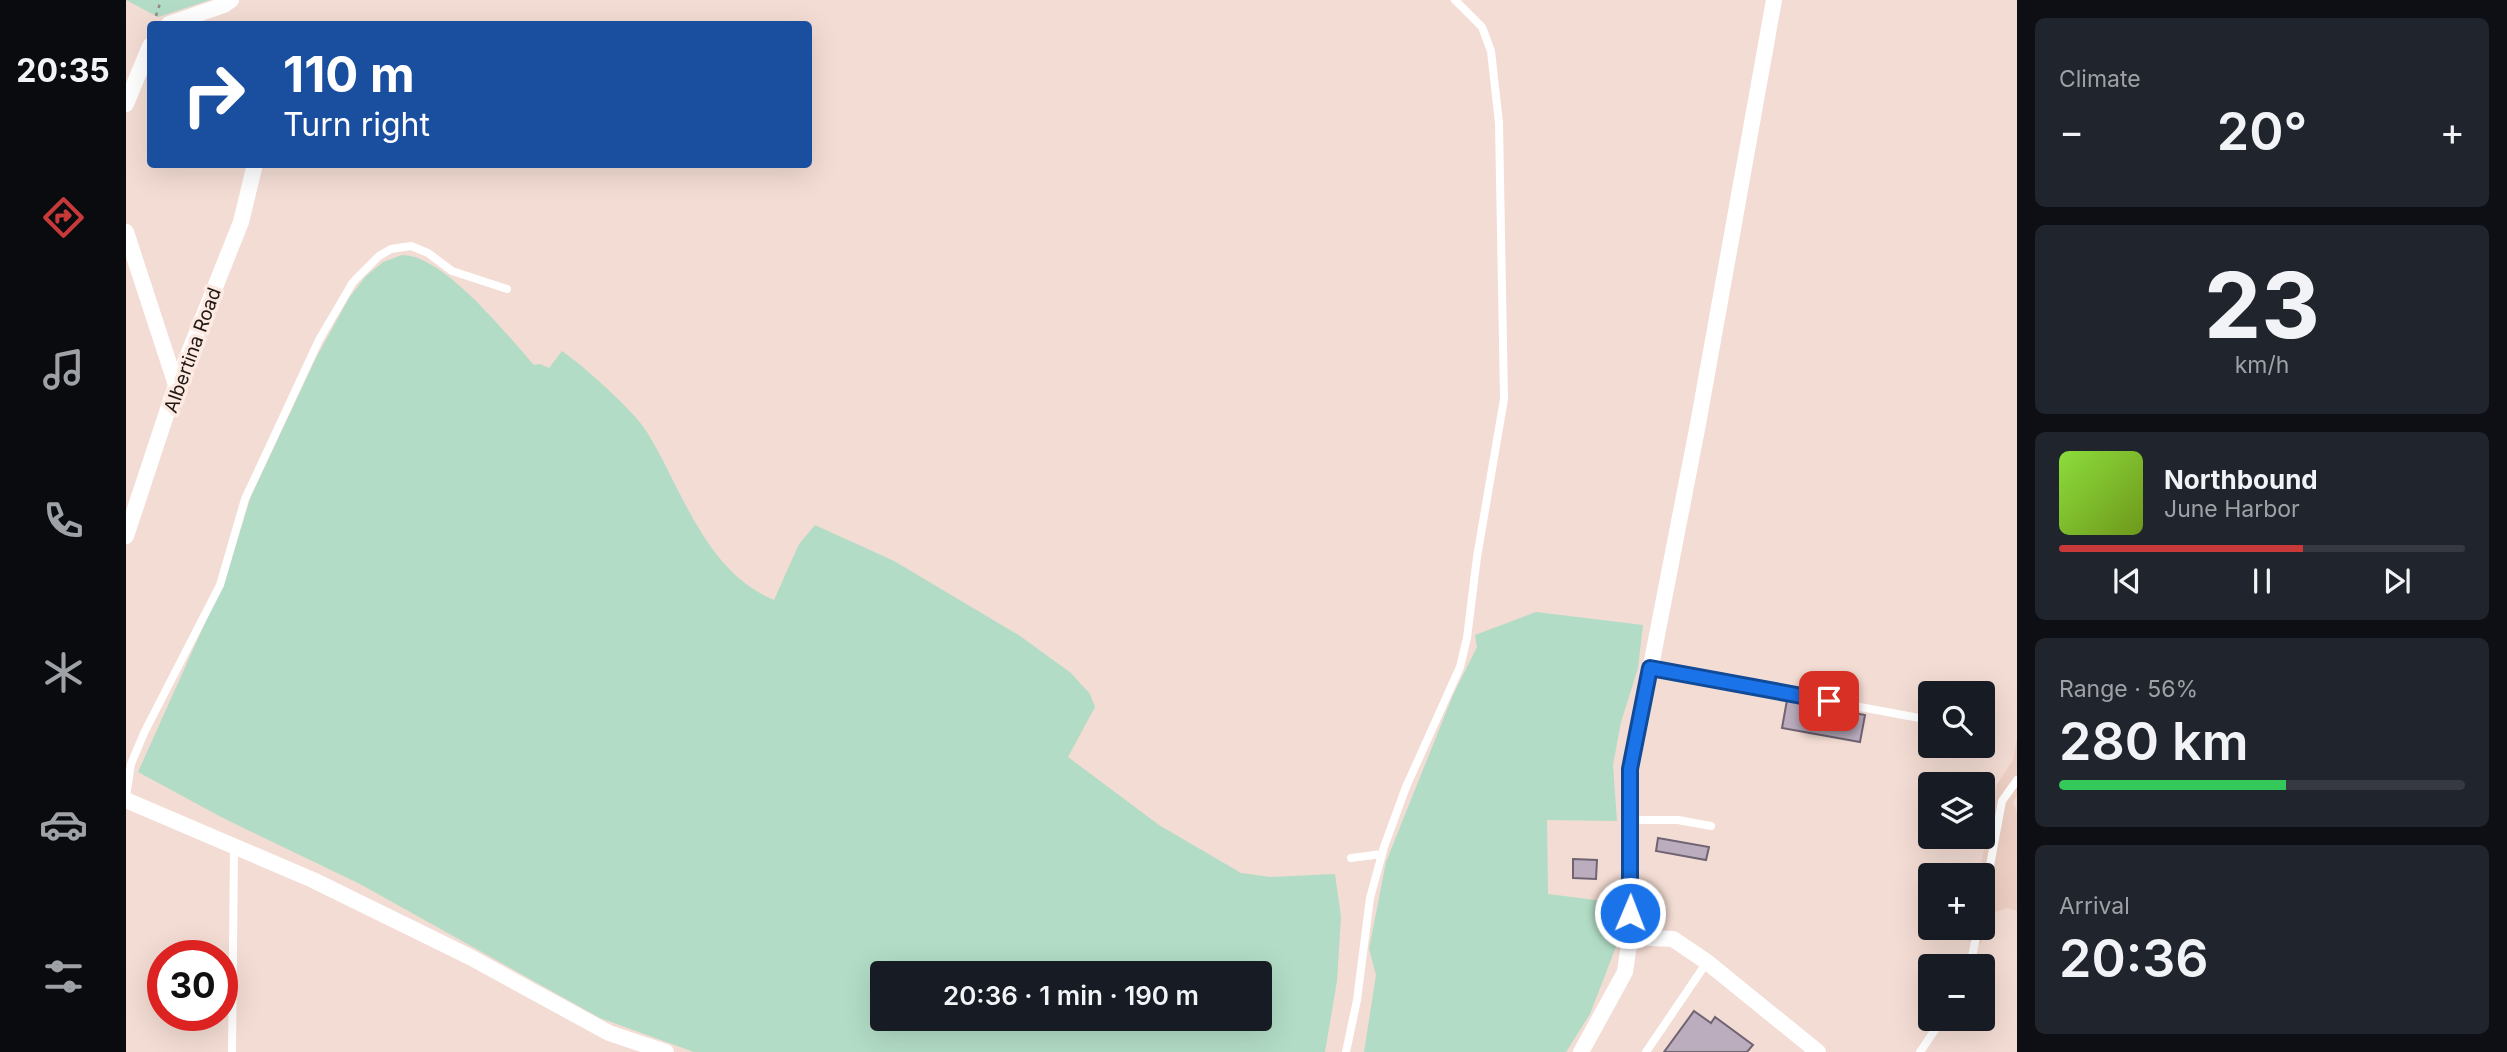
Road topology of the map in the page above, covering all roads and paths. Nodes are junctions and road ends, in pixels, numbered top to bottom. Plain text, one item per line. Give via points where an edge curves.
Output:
1 (161, 0) edge
2 (231, 0) edge
3 (1455, 0) edge
4 (1774, 0) edge
5 (198, 20) edge
6 (163, 21) edge
7 (147, 53) edge
8 (126, 104) edge
9 (254, 168) edge
10 (126, 232) edge
11 (507, 289) dead end
12 (176, 386) junction
13 (126, 536) edge
14 (1650, 668) junction
15 (1918, 718) edge
16 (2017, 780) edge
17 (126, 799) edge
18 (1632, 820) junction
19 (1711, 826) dead end
20 (234, 846) junction
21 (1382, 854) junction
22 (1351, 858) dead end
23 (1991, 863) edge
24 (1630, 937) junction
25 (1707, 962) junction
26 (1934, 1031) edge
27 (232, 1052) edge
28 (666, 1052) edge
29 (1346, 1052) edge
30 (1581, 1052) edge
31 (1646, 1052) edge
32 (1818, 1052) edge
33 (1920, 1052) edge

1 - 6 path via 157,6
2 - 5 street
3 - 21 lane via 1482,27 1491,51 1499,123 1504,399 1460,667 1406,787
4 - 14 street
7 - 8 street
9 - 12 street, Albertina Road via 241,222
10 - 12 street
11 - 17 lane via 452,271 411,246 379,256 353,282 319,341 245,499 219,584 131,764
12 - 13 street, Albertina Road
14 - 15 lane
14 - 18 street via 1630,769
16 - 23 lane via 2003,801
17 - 20 street
18 - 19 lane
18 - 24 street
20 - 27 lane
20 - 28 street via 470,957 609,1033
21 - 22 lane
21 - 29 lane via 1370,898
24 - 25 street via 1673,939
24 - 30 street via 1625,972
25 - 31 lane
25 - 32 street
26 - 33 lane

